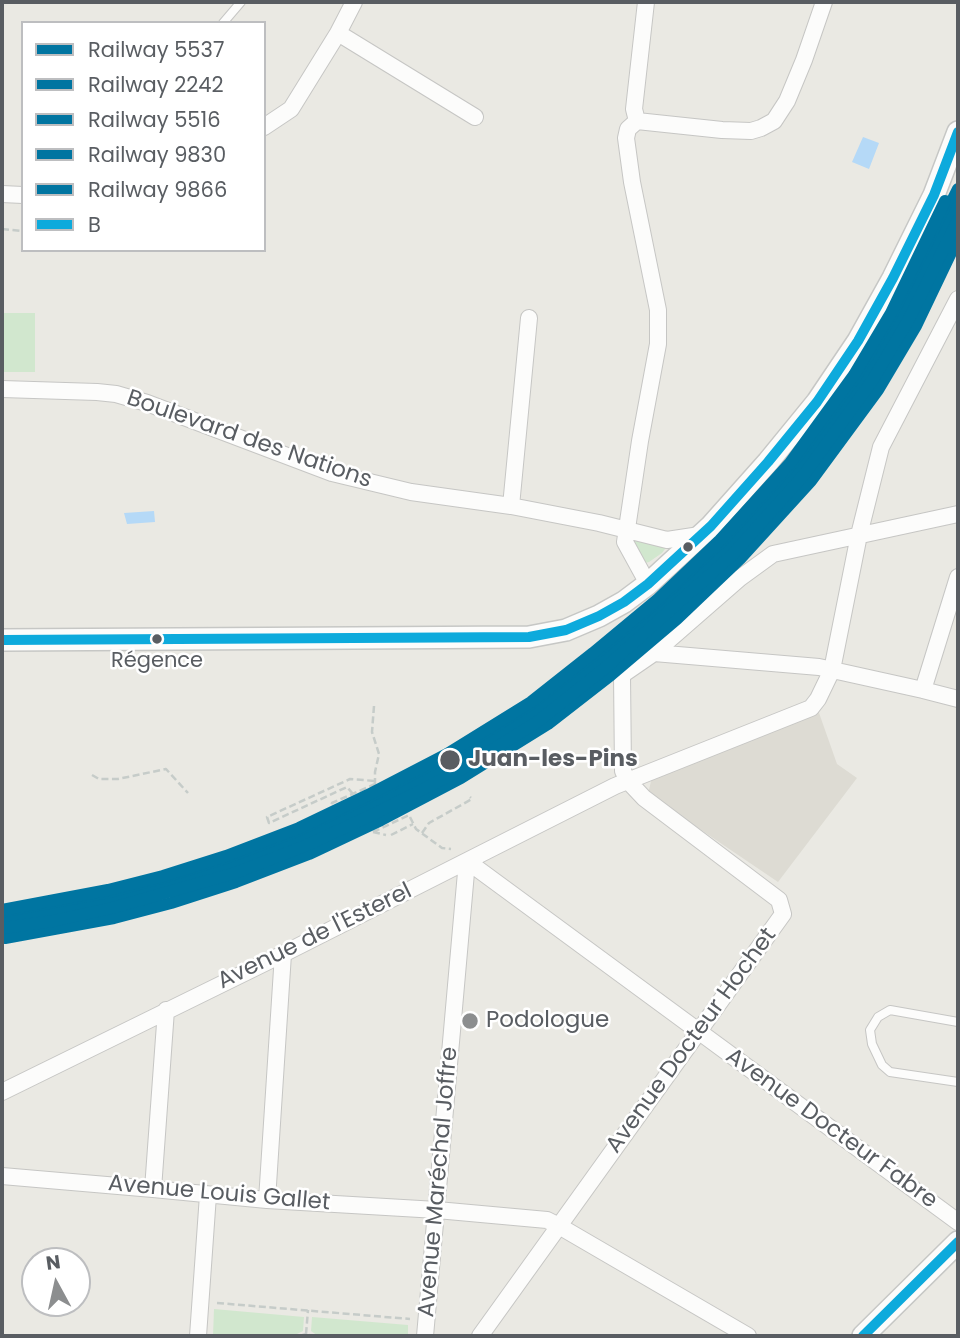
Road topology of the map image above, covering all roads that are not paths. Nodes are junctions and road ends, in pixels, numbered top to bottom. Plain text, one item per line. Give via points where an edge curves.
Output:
1 (241, 2) edge
2 (354, 2) edge
3 (646, 2) edge
4 (824, 2) edge
5 (225, 21) edge
6 (338, 33) junction
7 (475, 117) dead end
8 (637, 121) junction
9 (266, 126) edge
10 (958, 132) edge
11 (2, 194) edge
12 (21, 195) edge
13 (958, 299) edge
14 (529, 318) dead end
15 (2, 389) edge
16 (511, 506) junction
17 (958, 514) edge
18 (627, 530) junction
19 (700, 535) junction
20 (859, 535) junction
21 (958, 577) edge
22 (648, 584) junction
23 (2, 639) edge
24 (653, 653) junction
25 (832, 670) junction
26 (923, 690) junction
27 (958, 699) edge
28 (628, 781) junction
29 (467, 861) junction
30 (283, 954) junction
31 (166, 1010) junction
32 (958, 1021) edge
33 (699, 1031) junction
34 (958, 1082) edge
35 (2, 1092) edge
36 (2, 1176) edge
37 (153, 1189) junction
38 (208, 1195) junction
39 (267, 1200) junction
40 (437, 1210) junction
41 (958, 1222) edge
42 (559, 1226) junction
43 (958, 1242) edge
44 (426, 1328) edge
45 (198, 1336) edge
46 (480, 1336) edge
47 (748, 1336) edge
48 (863, 1336) edge

1 - 5 lane
2 - 6 street
3 - 8 street via 634,109
4 - 8 street via 787,101 774,121 751,131
6 - 7 street
6 - 9 street via 291,109
8 - 18 street via 626,138 658,310 658,344
10 - 19 main road via 934,195 858,341 817,402
11 - 12 street
13 - 20 street, Avenue de l'Esterel via 881,447
14 - 16 street
15 - 16 street, Boulevard des Nations via 116,394 332,473 411,492
16 - 18 street, Boulevard des Nations
17 - 20 street
18 - 19 street, Boulevard des Nations via 667,540
18 - 22 street via 625,542
19 - 22 main road
20 - 24 street via 772,554
20 - 25 street, Avenue de l'Esterel
21 - 26 street
22 - 23 main road via 599,616 566,630 528,637
24 - 25 street
24 - 28 street via 622,675 623,771
25 - 26 street
25 - 28 street, Avenue de l'Esterel via 811,708
26 - 27 street
28 - 29 street, Avenue de l'Esterel
28 - 33 street, Avenue Docteur Hochet via 779,900 783,914
29 - 30 street, Avenue de l'Esterel
29 - 33 street, Avenue Docteur Fabre
29 - 40 street, Avenue Maréchal Joffre
30 - 31 street, Avenue de l'Esterel
30 - 39 street
31 - 35 street, Avenue de l'Esterel
31 - 37 street
32 - 34 lane via 890,1010 878,1017 870,1030 872,1044 890,1072
33 - 41 street, Avenue Docteur Fabre
33 - 42 street, Avenue Docteur Hochet
36 - 37 street, Avenue Louis Gallet
37 - 38 street, Avenue Louis Gallet
38 - 39 street, Avenue Louis Gallet
38 - 45 street
39 - 40 street, Avenue Louis Gallet
40 - 42 street, Avenue Louis Gallet via 547,1220
40 - 44 street, Avenue Maréchal Joffre
42 - 46 street, Avenue Docteur Hochet
42 - 47 street, Avenue Louis Gallet
43 - 48 main road

